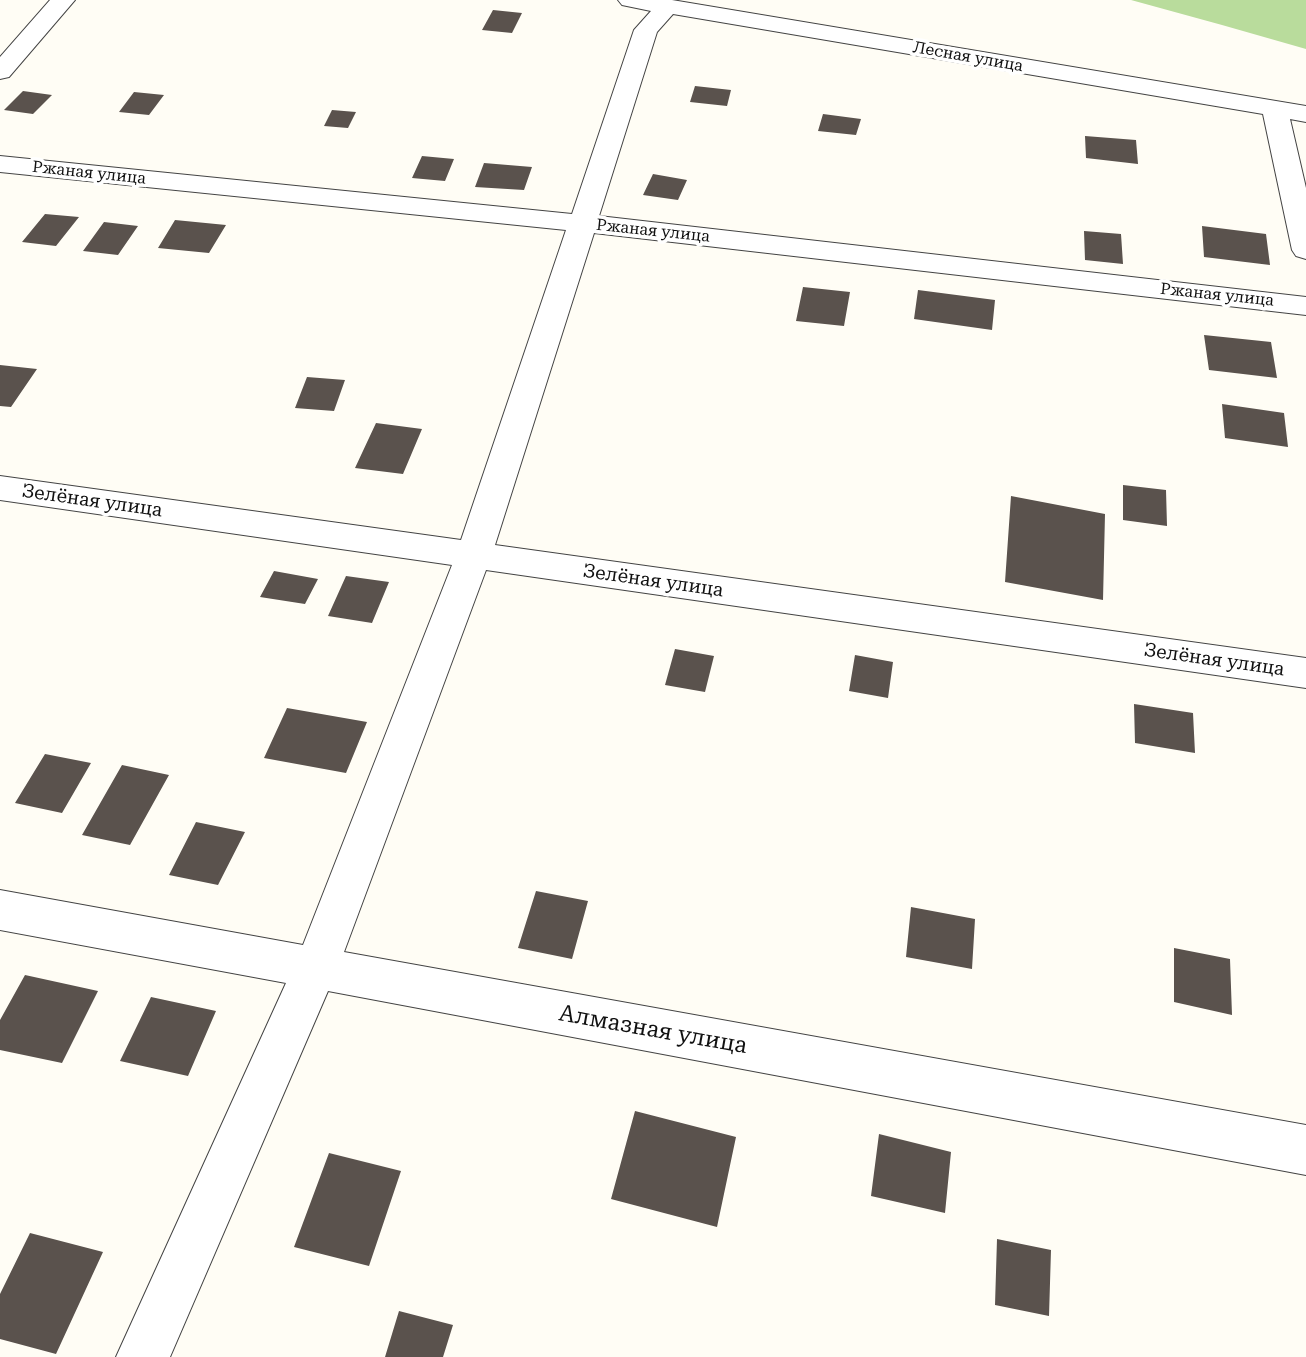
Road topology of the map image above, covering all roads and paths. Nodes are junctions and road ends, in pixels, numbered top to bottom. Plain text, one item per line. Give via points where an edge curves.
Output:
1 (63, 0) edge
2 (630, 0) edge
3 (668, 6) junction
4 (0, 72) edge
5 (1275, 109) junction
6 (1306, 114) edge
7 (0, 164) edge
8 (582, 223) junction
9 (1306, 250) edge
10 (1306, 306) edge
11 (0, 488) edge
12 (474, 555) junction
13 (1306, 673) edge
14 (0, 910) edge
15 (316, 968) junction
16 (1306, 1150) edge
17 (143, 1357) edge

1 - 4 street
2 - 3 street, Лесная улица
3 - 5 street, Лесная улица
3 - 8 street via 646,30
5 - 6 street, Лесная улица
5 - 9 street
7 - 8 street, Ржаная улица
8 - 10 street, Ржаная улица
8 - 12 street
11 - 12 street, Зелёная улица
12 - 13 street, Зелёная улица
12 - 15 street
14 - 15 street, Алмазная улица
15 - 16 street, Алмазная улица
15 - 17 street

